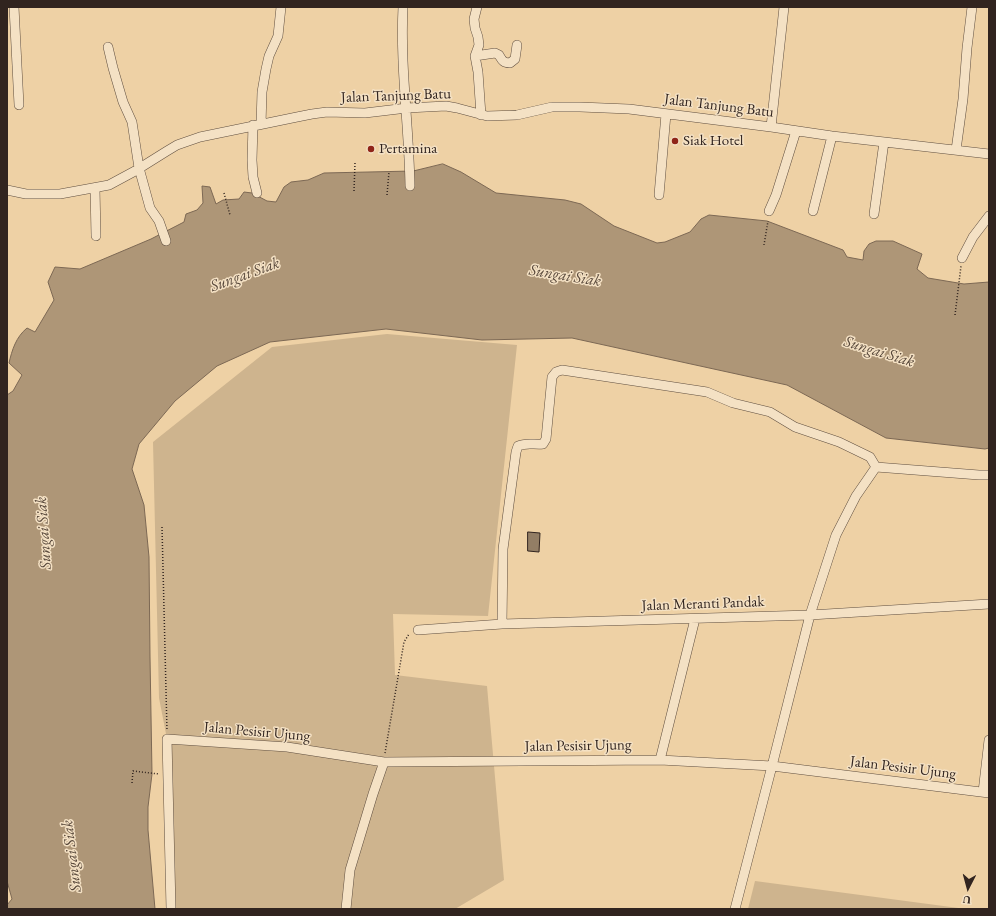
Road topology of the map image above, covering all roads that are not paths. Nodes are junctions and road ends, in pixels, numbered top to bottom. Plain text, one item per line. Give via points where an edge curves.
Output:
1 (14, 7) edge
2 (281, 7) edge
3 (403, 7) edge
4 (477, 7) edge
5 (784, 7) edge
6 (972, 7) edge
7 (517, 45) dead end
8 (108, 47) dead end
9 (475, 56) junction
10 (19, 105) dead end
11 (407, 108) junction
12 (666, 114) junction
13 (481, 115) junction
14 (257, 124) junction
15 (771, 127) junction
16 (796, 131) junction
17 (832, 136) junction
18 (884, 142) junction
19 (956, 150) junction
20 (989, 154) edge
21 (139, 168) junction
22 (410, 186) dead end
23 (95, 188) junction
24 (7, 190) edge
25 (257, 192) dead end
26 (659, 195) dead end
27 (769, 211) road end
28 (813, 211) dead end
29 (874, 214) dead end
30 (989, 216) edge
31 (96, 236) dead end
32 (166, 241) dead end
33 (962, 258) road end
34 (876, 467) junction
35 (989, 475) edge
36 (989, 604) edge
37 (810, 615) junction
38 (695, 619) junction
39 (502, 624) junction
40 (418, 630) road end
41 (989, 740) edge
42 (660, 760) junction
43 (384, 762) junction
44 (772, 766) junction
45 (986, 793) edge
46 (171, 909) edge
47 (346, 909) edge
48 (735, 909) edge

1 - 10 street
2 - 14 street via 278,36 268,56
3 - 11 street via 402,57
4 - 9 street via 474,19 479,45
5 - 15 street
6 - 19 street
7 - 9 street via 515,59 510,63 504,63 495,53
8 - 21 street via 123,102 132,122
9 - 13 street
11 - 13 street, Jalan Tanjung Batu via 446,106
11 - 14 street, Jalan Tanjung Batu via 365,113 328,112
11 - 22 street
12 - 13 street, Jalan Tanjung Batu via 629,109 552,107 517,115
12 - 15 street, Jalan Tanjung Batu
12 - 26 street
14 - 21 street, Jalan Tanjung Batu via 177,145
14 - 25 street via 252,160
15 - 16 street, Jalan Tanjung Batu
16 - 17 street, Jalan Tanjung Batu
16 - 27 street
17 - 18 street, Jalan Tanjung Batu
17 - 28 street
18 - 19 street, Jalan Tanjung Batu
18 - 29 street
19 - 20 street, Jalan Tanjung Batu
21 - 23 street, Jalan Tanjung Batu via 109,185
21 - 32 street via 150,208 159,221
23 - 24 street, Jalan Tanjung Batu via 60,194 26,194
23 - 31 street
30 - 33 street via 973,237
34 - 35 street
34 - 37 street via 856,496 836,535
34 - 39 street via 870,457 839,442 795,427 770,412 733,403 707,392 562,370 556,372 552,377 546,439 543,444 518,446 516,452 503,549
36 - 37 street, Jalan Meranti Pandak
37 - 38 street, Jalan Meranti Pandak
37 - 44 street
38 - 39 street, Jalan Meranti Pandak
38 - 42 street
39 - 40 street, Jalan Meranti Pandak
41 - 45 street
42 - 43 street, Jalan Pesisir Ujung
42 - 44 street, Jalan Pesisir Ujung
43 - 46 street, Jalan Pesisir Ujung via 287,747 168,739
43 - 47 street via 350,870
44 - 45 street, Jalan Pesisir Ujung
44 - 48 street

